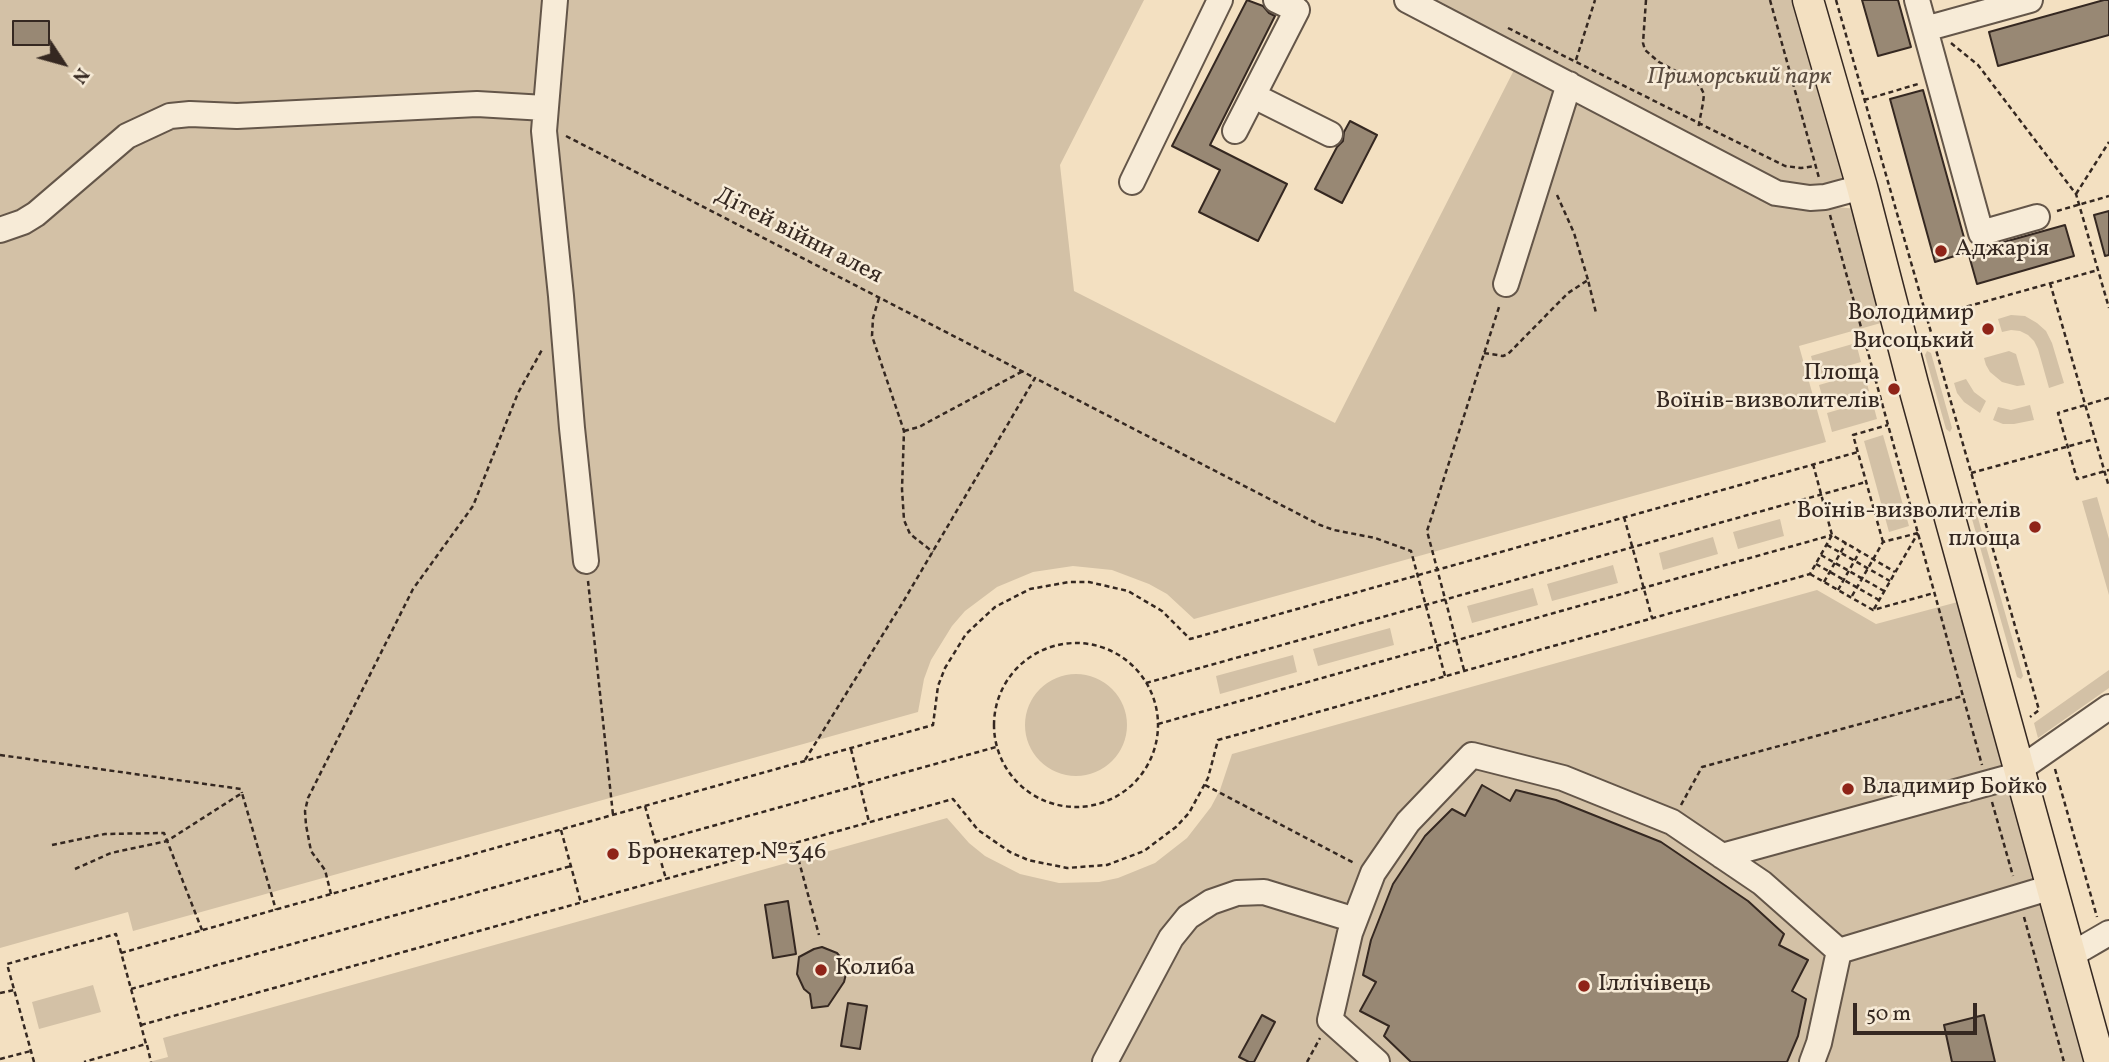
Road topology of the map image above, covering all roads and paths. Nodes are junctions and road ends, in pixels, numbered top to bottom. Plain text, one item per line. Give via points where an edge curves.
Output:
1 (555, 0) edge
2 (1220, 0) edge
3 (1276, 0) edge
4 (1407, 0) edge
5 (1595, 0) edge
6 (1646, 0) edge
7 (1770, 0) edge
8 (1808, 0) edge
9 (1836, 0) edge
10 (1917, 0) edge
11 (2030, 0) edge
12 (1506, 27) dead end
13 (1925, 29) junction
14 (1572, 73) junction
15 (1938, 79) junction
16 (1254, 96) junction
17 (1864, 100) junction
18 (544, 117) junction
19 (1700, 122) junction
20 (1235, 131) dead end
21 (1329, 134) dead end
22 (2109, 142) edge
23 (1693, 149) junction
24 (1816, 166) junction
25 (1538, 181) junction
26 (1132, 182) dead end
27 (1862, 187) junction
28 (2076, 194) junction
29 (2109, 196) edge
30 (1825, 197) junction
31 (2079, 205) junction
32 (2037, 217) dead end
33 (0, 230) edge
34 (2098, 270) junction
35 (1588, 280) junction
36 (2050, 283) junction
37 (1506, 284) joint
38 (879, 298) junction
39 (2109, 308) edge
40 (1596, 313) dead end
41 (1926, 318) junction
42 (563, 319) junction
43 (1484, 353) junction
44 (1023, 371) junction
45 (1035, 378) junction
46 (2109, 398) edge
47 (2085, 405) junction
48 (1888, 425) junction
49 (904, 431) junction
50 (2095, 439) junction
51 (2068, 446) junction
52 (1858, 452) junction
53 (1813, 464) junction
54 (2107, 470) edge
55 (1971, 473) junction
56 (1866, 482) junction
57 (2109, 486) edge
58 (1906, 491) dead end
59 (1821, 494) junction
60 (1625, 517) junction
61 (1832, 535) junction
62 (1883, 542) junction
63 (1846, 543) junction
64 (1827, 545) junction
65 (1633, 547) junction
66 (1860, 551) junction
67 (933, 552) junction
68 (1841, 553) junction
69 (1821, 555) junction
70 (1874, 559) junction
71 (586, 561) joint
72 (1854, 561) junction
73 (1835, 562) junction
74 (1816, 564) junction
75 (1437, 569) junction
76 (1868, 569) junction
77 (1849, 570) junction
78 (1829, 572) junction
79 (1895, 572) junction
80 (1810, 574) junction
81 (1417, 575) junction
82 (1863, 578) junction
83 (1843, 580) junction
84 (1890, 581) junction
85 (1824, 582) junction
86 (1644, 588) junction
87 (1857, 588) junction
88 (1838, 590) junction
89 (1884, 591) junction
90 (1934, 593) dead end
91 (1852, 597) junction
92 (1445, 599) junction
93 (1879, 600) junction
94 (1425, 605) junction
95 (1873, 610) junction
96 (1652, 618) junction
97 (1456, 641) junction
98 (1437, 646) junction
99 (1464, 671) junction
100 (1445, 676) junction
101 (1146, 683) junction
102 (1963, 696) dead end
103 (2109, 707) edge
104 (2025, 720) dead end
105 (1158, 724) junction
106 (996, 747) junction
107 (2049, 748) junction
108 (851, 749) junction
109 (0, 755) edge
110 (804, 762) junction
111 (1702, 767) dead end
112 (2021, 772) junction
113 (860, 785) junction
114 (1205, 785) junction
115 (242, 793) junction
116 (645, 806) junction
117 (613, 815) junction
118 (869, 822) junction
119 (561, 830) junction
120 (167, 841) junction
121 (655, 842) junction
122 (794, 843) junction
123 (52, 845) dead end
124 (1722, 856) junction
125 (571, 866) junction
126 (75, 869) dead end
127 (1374, 873) junction
128 (666, 879) junction
129 (2052, 887) junction
130 (331, 894) junction
131 (581, 902) junction
132 (276, 910) junction
133 (1355, 920) junction
134 (202, 930) junction
135 (819, 935) dead end
136 (2106, 935) edge
137 (1839, 951) junction
138 (121, 953) junction
139 (2071, 955) junction
140 (131, 989) junction
141 (14, 990) junction
142 (0, 993) edge
143 (1330, 1020) junction
144 (141, 1025) junction
145 (146, 1044) junction
146 (31, 1051) junction
147 (0, 1059) edge
148 (34, 1062) edge
149 (84, 1062) edge
150 (152, 1062) edge
151 (1105, 1062) edge
152 (1307, 1062) edge
153 (1377, 1062) edge
154 (1812, 1062) edge
155 (2100, 1062) edge

1 - 18 street
2 - 26 street
3 - 16 street via 1297,10
4 - 14 street
5 - 14 path
6 - 19 path via 1645,50 1701,88
7 - 24 path
8 - 27 main road
9 - 17 path
10 - 13 street
11 - 13 street
12 - 14 path
13 - 15 street
13 - 28 path via 1954,44 1978,65
14 - 19 path
14 - 23 street
14 - 25 street
15 - 17 path
15 - 32 street via 1981,233
16 - 20 street
16 - 21 street
17 - 41 path
18 - 33 street via 477,104 170,116 128,136 36,214
18 - 38 path, Дітей війни алея
18 - 42 street
19 - 23 path
19 - 24 path via 1785,166
22 - 28 path
23 - 30 street via 1776,193
24 - 30 path
25 - 35 path via 1561,202
25 - 37 street
27 - 30 street
27 - 112 main road
28 - 31 path
29 - 31 path
30 - 48 path
31 - 34 path
34 - 36 path
34 - 39 path
35 - 40 path
35 - 43 path via 1568,293 1508,354
36 - 41 path
36 - 47 path
37 - 43 path
38 - 44 path, Дітей війни алея
38 - 49 path via 872,336
41 - 55 path
42 - 71 street
42 - 130 path via 522,385 468,515 413,589 309,798 305,811 311,850 326,870
43 - 75 path via 1427,531
44 - 45 path, Дітей війни алея
44 - 49 path
45 - 67 path
45 - 81 path, Дітей війни алея via 1320,525 1410,551
46 - 47 path
47 - 50 path
47 - 51 path via 2058,413
48 - 52 path via 1853,435
48 - 58 path
49 - 67 path via 904,520 909,534
50 - 51 path
50 - 54 path
51 - 54 path via 2077,479
51 - 55 path
52 - 53 path
52 - 56 path
53 - 59 path
53 - 60 path
54 - 57 path
55 - 104 path via 2039,710
56 - 59 path
56 - 62 path
59 - 61 path
59 - 65 path
60 - 65 path
60 - 75 path
61 - 63 path
61 - 64 path
61 - 86 path
62 - 70 path
62 - 79 path via 1918,533
63 - 66 path
63 - 68 path
64 - 68 path
64 - 69 path
65 - 86 path
65 - 92 path
66 - 70 path
66 - 72 path
67 - 110 path
68 - 72 path
68 - 73 path
69 - 73 path
69 - 74 path
70 - 76 path
70 - 79 path
71 - 117 path
72 - 76 path
72 - 77 path
73 - 77 path
73 - 78 path
74 - 78 path
74 - 80 path
75 - 81 path
75 - 92 path
76 - 82 path
76 - 84 path
77 - 82 path
77 - 83 path
78 - 83 path
78 - 85 path
79 - 84 path
80 - 85 path
80 - 96 path
81 - 94 path
81 - 108 path via 1190,639 1162,611 1109,585 1069,582 1030,589 995,607 965,634 938,686 933,725
82 - 87 path
82 - 89 path
83 - 87 path
83 - 88 path
84 - 89 path
85 - 88 path
86 - 96 path
86 - 97 path
87 - 91 path
87 - 93 path
88 - 91 path
89 - 93 path
90 - 95 path
91 - 95 path
92 - 94 path
92 - 97 path
93 - 95 path
94 - 98 path
94 - 101 path
96 - 99 path
97 - 98 path
97 - 99 path
98 - 100 path
98 - 105 path
99 - 100 path
100 - 114 path via 1218,740
101 - 105 path
101 - 106 path via 1122,657 1096,645 1068,643 1040,651 1017,667 1001,691 994,719
102 - 111 path
103 - 107 street
105 - 106 path via 1151,759 1135,783 1111,799 1083,807 1055,805 1029,793 1009,773
106 - 113 path
107 - 112 street
107 - 136 path
108 - 110 path
108 - 113 path
109 - 115 path via 241,789
110 - 116 path
112 - 124 street
112 - 129 main road
113 - 118 path
113 - 121 path
114 - 118 path via 1189,813 1161,840 1126,859 1087,868 1047,866 1010,852 978,830 953,799
114 - 127 path
115 - 120 path
115 - 132 path
116 - 117 path
116 - 121 path
117 - 119 path
118 - 122 path
119 - 125 path
119 - 130 path
120 - 123 path via 164,833 105,834
120 - 126 path via 111,853
120 - 134 path
121 - 128 path
122 - 128 path
122 - 135 path
124 - 127 street via 1672,822 1563,778 1472,755 1408,822
124 - 137 street via 1762,883
125 - 131 path
125 - 140 path
127 - 133 street
128 - 131 path
129 - 137 street
129 - 139 main road
130 - 132 path
131 - 144 path
132 - 134 path
133 - 143 street
133 - 151 street via 1264,892 1237,893 1211,902 1188,917 1171,938
134 - 138 path
136 - 139 street
137 - 154 street
138 - 140 path
138 - 141 path via 116,934 7,964
139 - 155 main road
140 - 144 path
141 - 142 path
141 - 146 path
143 - 152 path
143 - 153 street
144 - 145 path
145 - 149 path
145 - 150 path
146 - 147 path
146 - 148 path

